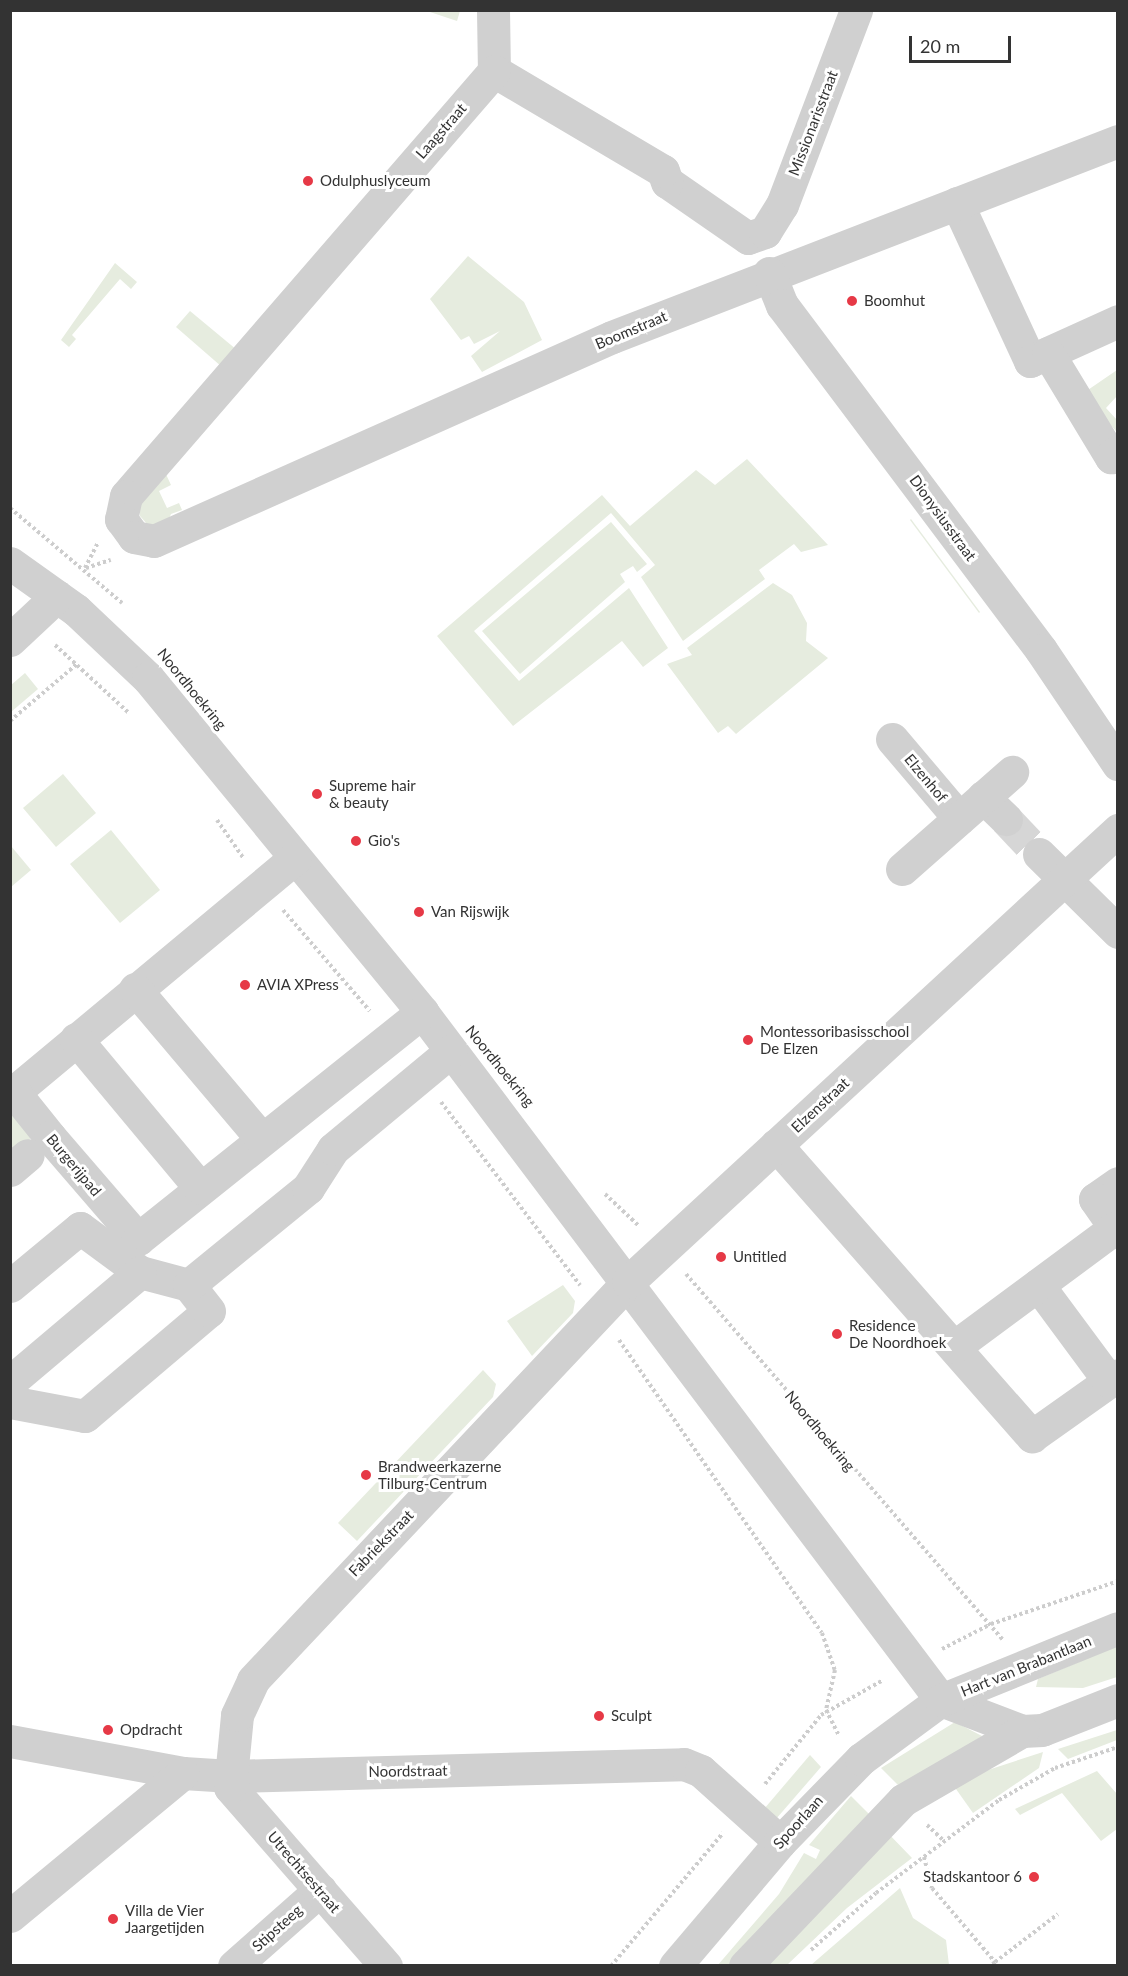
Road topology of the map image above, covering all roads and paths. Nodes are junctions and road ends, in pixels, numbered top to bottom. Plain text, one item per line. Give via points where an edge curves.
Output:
1 (493, 10) edge
2 (856, 10) edge
3 (494, 70) junction
4 (1118, 141) edge
5 (957, 203) junction
6 (765, 232) junction
7 (775, 271) junction
8 (1118, 321) edge
9 (1048, 353) junction
10 (1118, 451) edge
11 (10, 508) edge
12 (154, 541) joint
13 (10, 564) edge
14 (57, 596) junction
15 (131, 614) dead end
16 (19, 633) edge
17 (77, 664) junction
18 (135, 718) dead end
19 (10, 721) edge
20 (892, 739) dead end
21 (1118, 764) edge
22 (1012, 772) dead end
23 (983, 812) junction
24 (212, 813) dead end
25 (1118, 830) edge
26 (1039, 854) tunnel mouth
27 (295, 858) junction
28 (902, 869) dead end
29 (1066, 876) junction
30 (263, 886) junction
31 (1118, 932) edge
32 (135, 989) junction
33 (422, 1012) junction
34 (392, 1038) junction
35 (76, 1039) junction
36 (451, 1051) junction
37 (420, 1075) junction
38 (261, 1138) junction
39 (776, 1145) junction
40 (1118, 1183) edge
41 (200, 1188) junction
42 (600, 1188) dead end
43 (1116, 1230) edge
44 (664, 1249) junction
45 (140, 1272) junction
46 (628, 1282) junction
47 (189, 1285) junction
48 (1038, 1285) junction
49 (10, 1286) edge
50 (599, 1312) junction
51 (954, 1347) junction
52 (1113, 1378) edge
53 (10, 1382) edge
54 (10, 1402) edge
55 (1118, 1581) edge
56 (1118, 1628) edge
57 (942, 1700) junction
58 (1118, 1700) edge
59 (1023, 1731) junction
60 (10, 1741) edge
61 (1118, 1747) edge
62 (183, 1773) junction
63 (231, 1776) junction
64 (743, 1811) junction
65 (780, 1842) junction
66 (924, 1857) junction
67 (320, 1890) junction
68 (1058, 1914) dead end
69 (10, 1916) edge
70 (802, 1959) dead end
71 (993, 1964) edge
72 (234, 1965) edge
73 (386, 1965) edge
74 (611, 1965) edge
75 (675, 1965) edge
76 (744, 1965) edge

1 - 3 street
2 - 6 street, Missionarisstraat via 782,205
3 - 6 street via 663,171 667,182 748,238
3 - 12 street, Laagstraat via 126,496 120,512 124,526 139,540
4 - 5 street, Boomstraat
5 - 7 street, Boomstraat
5 - 9 street via 1030,361
6 - 7 street, Dionysiusstraat
7 - 12 street, Boomstraat via 612,337
7 - 21 street, Dionysiusstraat via 782,305 1041,650
8 - 9 street
9 - 10 street via 1111,457
11 - 15 path via 86,568
13 - 14 street, Noordhoekring
14 - 16 street
14 - 27 street, Noordhoekring via 148,678
16 - 17 path
17 - 18 path
17 - 19 path
20 - 23 street, Elzenhof
22 - 23 street
23 - 28 street
24 - 30 path
25 - 29 street, Elzenstraat
26 - 29 street
27 - 30 street, Burgerijpad
27 - 33 street, Noordhoekring
29 - 31 street
29 - 39 street, Elzenstraat
30 - 32 street, Burgerijpad
30 - 34 path
32 - 35 street, Burgerijpad
32 - 38 street
33 - 34 street, Burgerijpad
33 - 36 street, Noordhoekring
34 - 38 street, Burgerijpad
35 - 41 street
35 - 41 street, Burgerijpad via 14,1092 50,1137 138,1239
36 - 37 street
36 - 46 street, Noordhoekring
37 - 47 street via 333,1149 308,1188
37 - 50 path
38 - 41 street, Burgerijpad
39 - 44 street, Elzenstraat
39 - 51 street
40 - 43 street via 1095,1199
42 - 44 path, Noordhoekring
43 - 48 street
44 - 46 street, Elzenstraat
44 - 55 path, Noordhoekring via 960,1596 991,1624
45 - 47 street
45 - 49 street via 80,1228
45 - 53 street
46 - 50 street, Fabriekstraat
46 - 57 street, Noordhoekring
47 - 54 street via 209,1311 85,1416
48 - 51 street
48 - 52 street
50 - 63 street, Fabriekstraat via 266,1664 241,1699
50 - 64 path via 822,1633 835,1670 826,1710
51 - 52 street via 1032,1436
56 - 57 street, Hart van Brabantlaan
57 - 59 street, Hart van Brabantlaan
57 - 65 street, Spoorlaan via 861,1759
58 - 59 street via 1042,1730
59 - 76 street via 903,1800
60 - 62 street, Noordstraat
61 - 66 path via 1055,1768 999,1800
62 - 63 street, Noordstraat
62 - 69 street
63 - 64 street, Noordstraat via 684,1764 701,1771
63 - 67 street, Utrechtsestraat via 230,1787
64 - 65 street, Noordstraat
64 - 74 path
65 - 75 street, Spoorlaan
66 - 70 path
66 - 71 path via 932,1888
67 - 72 street, Stipsteeg
67 - 73 street, Utrechtsestraat
68 - 71 path

